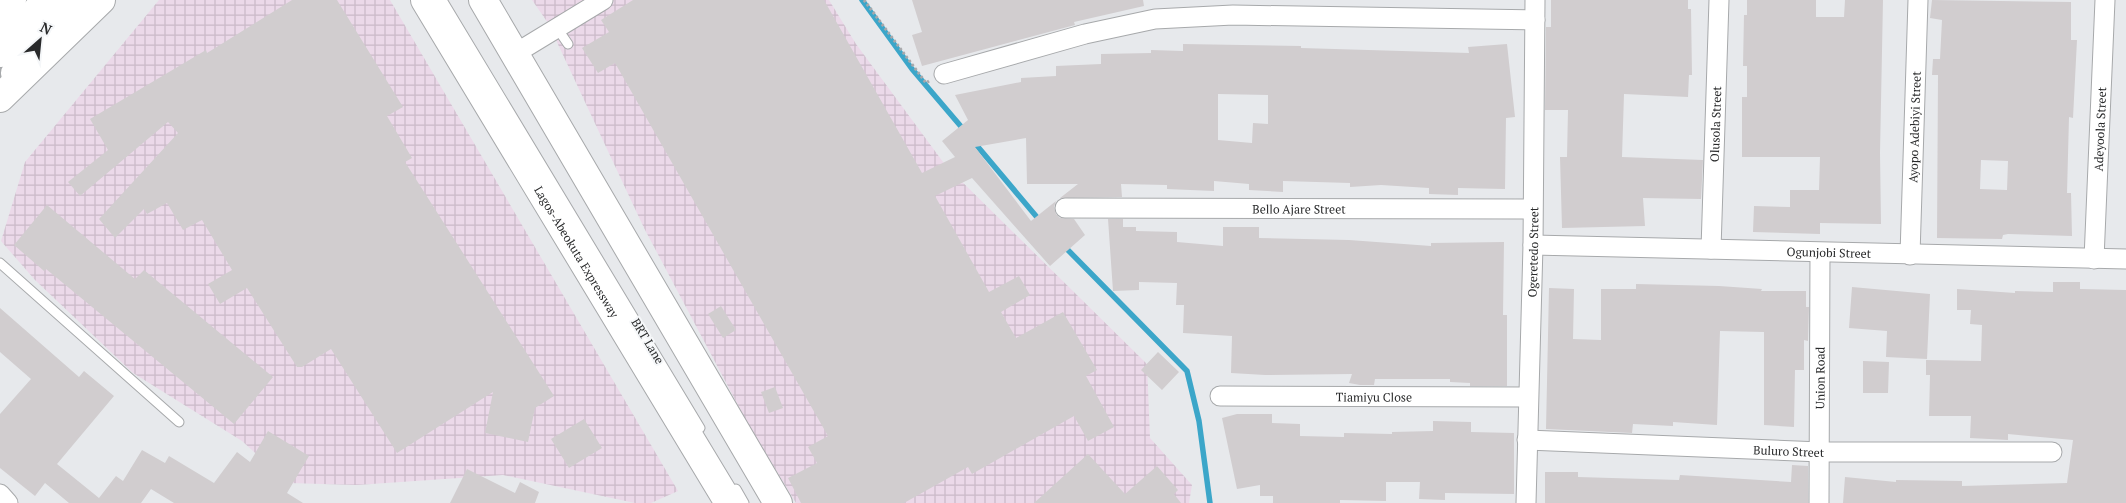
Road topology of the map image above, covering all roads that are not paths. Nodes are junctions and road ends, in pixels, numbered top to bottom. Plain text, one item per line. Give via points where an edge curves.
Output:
1 (12, 0) edge
2 (44, 0) edge
3 (68, 0) edge
4 (101, 0) edge
5 (425, 0) edge
6 (442, 0) edge
7 (483, 0) edge
8 (603, 0) edge
9 (1535, 0) edge
10 (1720, 0) edge
11 (1918, 0) edge
12 (2105, 0) edge
13 (1535, 20) junction
14 (0, 21) edge
15 (557, 28) junction
16 (568, 44) dead end
17 (516, 53) junction
18 (0, 54) edge
19 (944, 74) road end
20 (0, 92) edge
21 (0, 98) edge
22 (1065, 208) dead end
23 (1532, 209) junction
24 (1533, 245) junction
25 (1711, 249) junction
26 (1820, 253) junction
27 (1910, 255) junction
28 (2094, 259) junction
29 (2126, 259) edge
30 (0, 263) edge
31 (1220, 396) dead end
32 (1528, 397) junction
33 (179, 422) dead end
34 (704, 435) dead end
35 (1527, 440) junction
36 (1821, 452) junction
37 (2052, 452) dead end
38 (729, 490) edge
39 (0, 494) edge
40 (8, 503) edge
41 (744, 503) edge
42 (778, 503) edge
43 (1526, 503) edge
44 (1819, 503) edge

1 - 14 highway
2 - 18 main road
3 - 20 main road
4 - 21 highway
5 - 38 highway, Lagos-Abeokuta Expressway
6 - 34 lane, BRT Lane
7 - 17 highway
8 - 15 street
9 - 13 street, Ogeretedo Street
10 - 25 street, Olusola Street
11 - 27 street, Ayopo Adebiyi Street
12 - 28 street, Adeyoola Street
13 - 19 street via 1233,15 1154,19 1085,34
13 - 23 street, Ogeretedo Street
15 - 16 lane
15 - 17 street
17 - 42 highway
22 - 23 street, Bello Ajare Street
23 - 24 street, Ogeretedo Street
24 - 25 street, Ogunjobi Street
24 - 32 street, Ogeretedo Street
25 - 26 street, Ogunjobi Street
26 - 27 street, Ogunjobi Street
26 - 36 street, Union Road
27 - 28 street, Ogunjobi Street
28 - 29 street, Ogunjobi Street
30 - 33 lane
31 - 32 street, Tiamiyu Close
32 - 35 street, Ogeretedo Street
35 - 36 street, Buluro Street
35 - 43 street, Ogeretedo Street
36 - 37 street, Buluro Street
36 - 44 street, Union Road
38 - 41 lane
39 - 40 street

